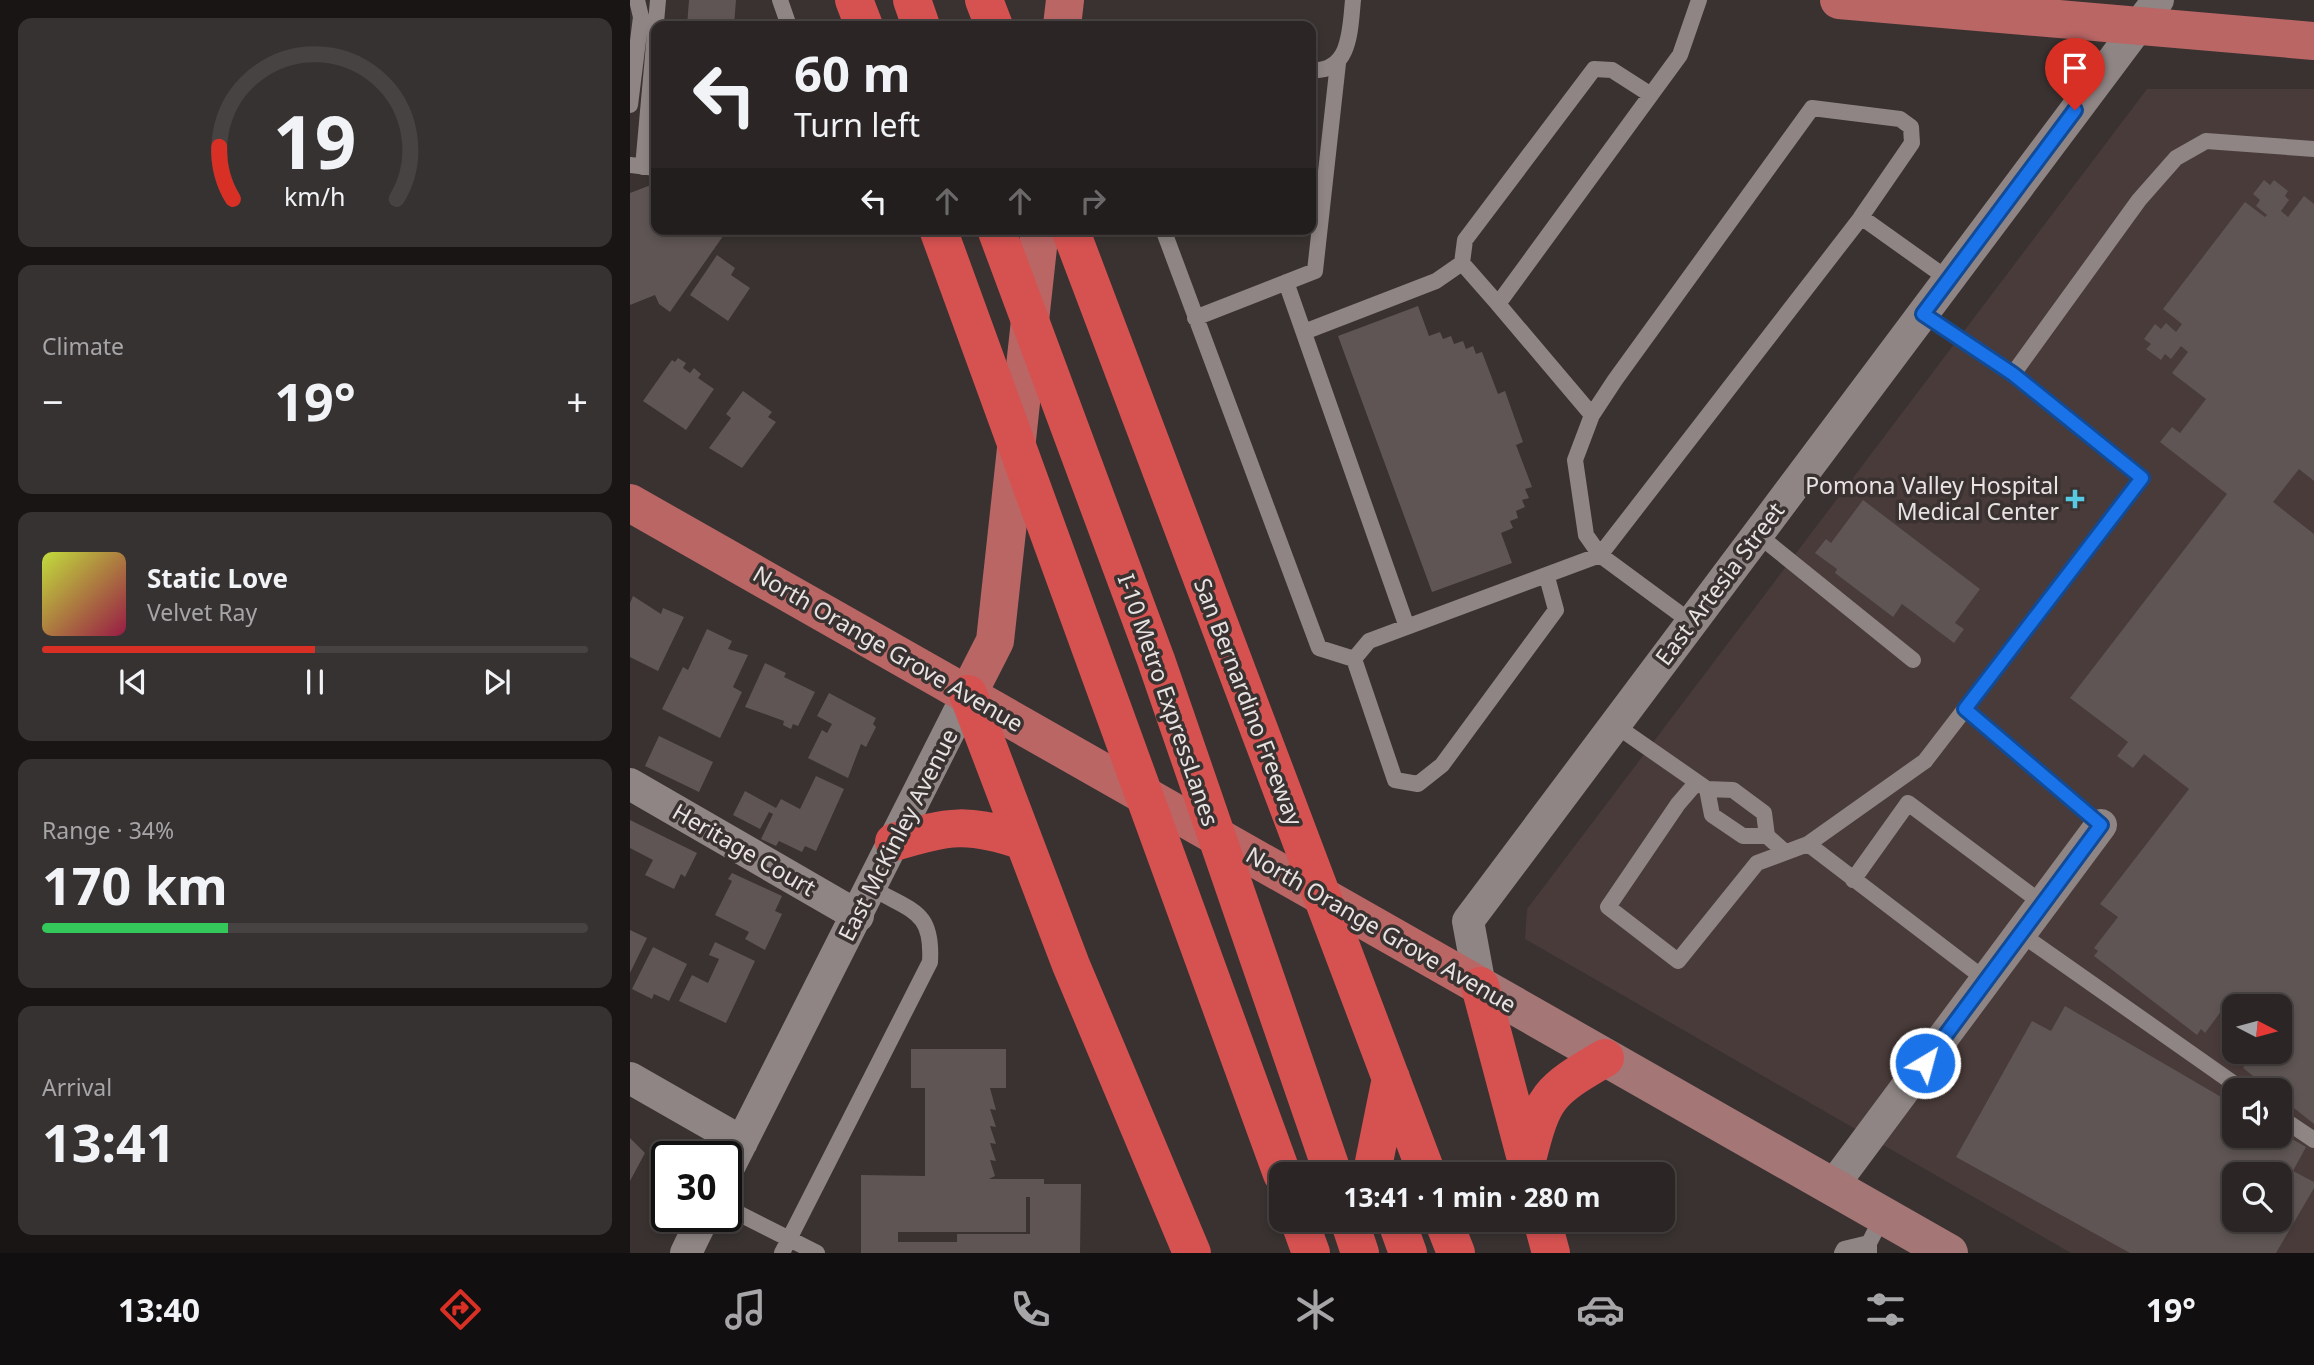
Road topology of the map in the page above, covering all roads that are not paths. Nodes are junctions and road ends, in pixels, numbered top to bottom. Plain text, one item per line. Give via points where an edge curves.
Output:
1 (636, 0) edge
2 (658, 0) edge
3 (780, 0) edge
4 (854, 0) edge
5 (912, 0) edge
6 (984, 0) edge
7 (1065, 0) edge
8 (1353, 0) edge
9 (1699, 0) edge
10 (1839, 0) edge
11 (1894, 2) edge
12 (2007, 7) edge
13 (2148, 13) edge
14 (656, 21) edge
15 (787, 21) edge
16 (862, 21) edge
17 (919, 21) edge
18 (992, 21) edge
19 (1063, 21) edge
20 (2314, 41) edge
21 (1338, 63) junction
22 (1316, 70) edge
23 (651, 78) edge
24 (1651, 94) junction
25 (630, 105) edge
26 (2314, 149) edge
27 (643, 167) edge
28 (1863, 215) junction
29 (940, 235) edge
30 (998, 235) edge
31 (1039, 235) edge
32 (1072, 235) edge
33 (1165, 235) edge
34 (1462, 263) junction
35 (1948, 279) junction
36 (1286, 282) junction
37 (1498, 304) junction
38 (1923, 314) junction
39 (1195, 318) junction
40 (1304, 332) junction
41 (2013, 374) junction
42 (1592, 415) junction
43 (630, 503) edge
44 (1757, 534) junction
45 (1600, 555) junction
46 (1547, 578) junction
47 (1691, 622) junction
48 (1407, 627) junction
49 (1354, 659) junction
50 (1913, 660) dead end
51 (968, 694) junction
52 (1965, 709) junction
53 (1615, 725) junction
54 (630, 784) edge
55 (1702, 786) junction
56 (2101, 825) joint
57 (1767, 836) junction
58 (1023, 841) junction
59 (894, 842) junction
60 (1808, 844) junction
61 (1785, 852) junction
62 (1853, 880) junction
63 (865, 902) junction
64 (2043, 904) junction
65 (2021, 934) junction
66 (1986, 980) junction
67 (1480, 986) junction
68 (1605, 1058) junction
69 (630, 1078) edge
70 (1391, 1078) junction
71 (2226, 1078) edge
72 (2292, 1124) edge
73 (2314, 1140) edge
74 (740, 1141) edge
75 (742, 1142) edge
76 (1278, 1162) edge
77 (1329, 1162) edge
78 (1374, 1162) edge
79 (1422, 1162) edge
80 (1526, 1162) edge
81 (1529, 1162) edge
82 (1832, 1187) junction
83 (742, 1218) edge
84 (697, 1232) edge
85 (1303, 1232) edge
86 (1353, 1232) edge
87 (1400, 1232) edge
88 (1448, 1232) edge
89 (1545, 1232) edge
90 (1874, 1237) edge
91 (786, 1246) edge
92 (686, 1253) edge
93 (817, 1253) edge
94 (1192, 1253) edge
95 (1311, 1253) edge
96 (1360, 1253) edge
97 (1408, 1253) edge
98 (1456, 1253) edge
99 (1551, 1253) edge
100 (1842, 1253) edge
101 (1950, 1253) edge

1 - 25 lane via 640,17
2 - 14 lane
3 - 15 lane
4 - 16 highway
5 - 17 highway
6 - 18 highway
7 - 19 main road
8 - 21 lane via 1349,43
9 - 24 lane via 1680,55
10 - 11 main road
11 - 12 main road
12 - 13 main road
13 - 20 main road
13 - 35 street, East Artesia Street
21 - 22 lane
21 - 36 lane via 1315,271
23 - 27 lane
24 - 34 lane via 1612,70 1594,69 1465,240
24 - 37 lane
26 - 41 lane via 2206,141 2176,158 2139,200
28 - 35 lane
28 - 42 lane via 1912,143 1911,127 1900,119 1812,108
28 - 45 lane
29 - 76 highway
30 - 77 highway, I-10 Metro ExpressLanes via 1156,660
31 - 51 main road, East McKinley Avenue via 995,641
32 - 70 highway, San Bernardino Freeway
33 - 39 lane
34 - 37 lane
34 - 40 lane via 1436,281
35 - 38 street, East Artesia Street
36 - 39 lane
36 - 40 lane
37 - 42 lane
38 - 41 lane
38 - 44 street, East Artesia Street
39 - 49 lane via 1319,648
40 - 48 lane
41 - 52 lane via 2142,478
42 - 45 lane via 1574,460 1586,535
43 - 51 main road, North Orange Grove Avenue
44 - 47 street, East Artesia Street
44 - 50 lane
45 - 46 lane
45 - 47 lane
46 - 48 lane
46 - 49 lane via 1556,610 1442,765 1418,784 1395,780
47 - 53 street, East Artesia Street
48 - 49 lane via 1369,641
51 - 58 highway
51 - 59 street, East McKinley Avenue
51 - 67 main road, North Orange Grove Avenue
52 - 56 lane
52 - 60 lane via 1925,761
53 - 55 lane
53 - 67 street, East Artesia Street via 1468,920
54 - 63 street, Heritage Court
55 - 57 lane via 1712,815 1742,836
55 - 57 lane via 1733,790 1764,813
55 - 61 lane via 1678,804 1608,907 1678,961 1757,863
56 - 64 street
57 - 61 lane
58 - 59 highway via 985,828 944,827
58 - 94 highway via 1070,965
59 - 63 street, East McKinley Avenue
60 - 61 lane
60 - 62 lane
62 - 64 lane via 1908,803
62 - 66 lane
63 - 75 street, East McKinley Avenue
63 - 91 lane via 925,920 932,936 930,962
64 - 65 street
65 - 66 street
65 - 71 lane
66 - 82 street
67 - 68 main road, North Orange Grove Avenue
67 - 80 highway
68 - 81 highway via 1561,1083 1548,1097 1538,1115
68 - 82 main road, North Orange Grove Avenue
69 - 74 street
70 - 78 highway
70 - 79 highway, San Bernardino Freeway
72 - 73 lane
82 - 90 main road, North Orange Grove Avenue
83 - 91 lane
84 - 92 street
85 - 95 highway
86 - 96 highway
87 - 97 highway
88 - 98 highway
89 - 99 highway
90 - 100 lane
90 - 101 main road, North Orange Grove Avenue
91 - 93 lane

